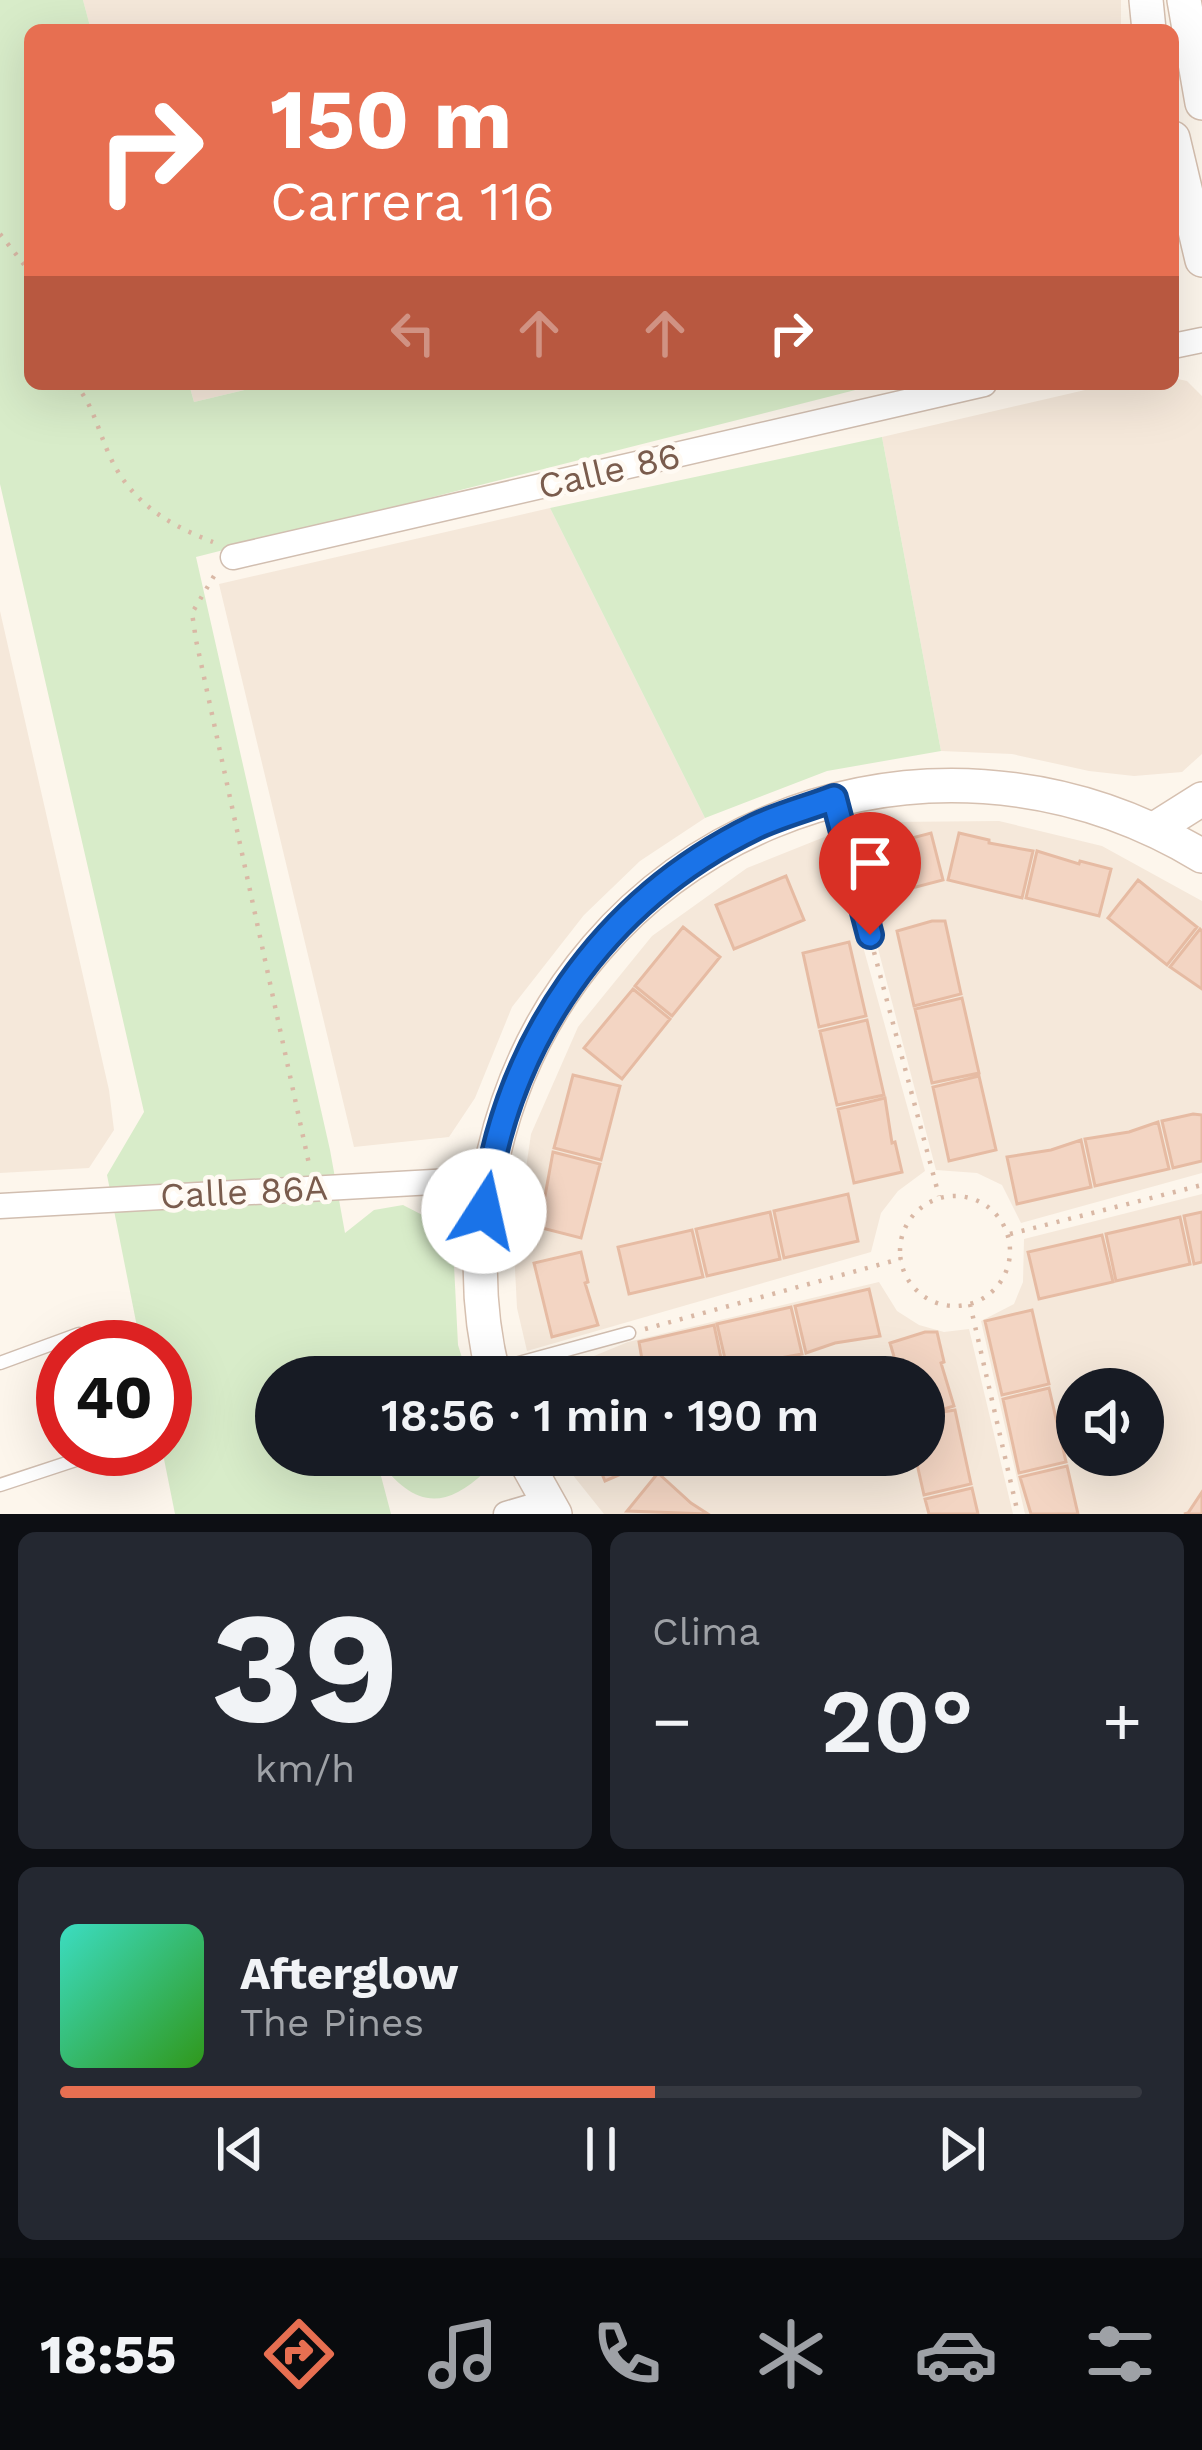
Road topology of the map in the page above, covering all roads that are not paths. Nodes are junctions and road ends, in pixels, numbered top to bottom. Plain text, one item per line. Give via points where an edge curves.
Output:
1 (1184, 0) edge
2 (1202, 103) edge
3 (1179, 163) edge
4 (1202, 260) edge
5 (958, 390) edge
6 (233, 557) road end
7 (834, 798) junction
8 (1202, 799) edge
9 (1156, 828) junction
10 (1202, 856) edge
11 (870, 935) road end
12 (488, 1179) junction
13 (0, 1206) edge
14 (629, 1333) road end
15 (36, 1350) edge
16 (491, 1356) edge
17 (553, 1356) edge
18 (0, 1363) edge
19 (36, 1473) edge
20 (533, 1476) edge
21 (0, 1485) edge
22 (551, 1508) edge
23 (506, 1514) edge

1 - 2 street
3 - 4 street
5 - 6 street, Calle 86
7 - 9 street via 911,784 989,784 1066,797
7 - 11 lane
7 - 12 street via 756,827 673,876 606,936 551,1008 523,1062
8 - 9 street
9 - 10 street
12 - 13 street, Calle 86A
12 - 16 street via 480,1243
14 - 17 lane
15 - 18 lane
19 - 21 lane
20 - 22 street
22 - 23 street

